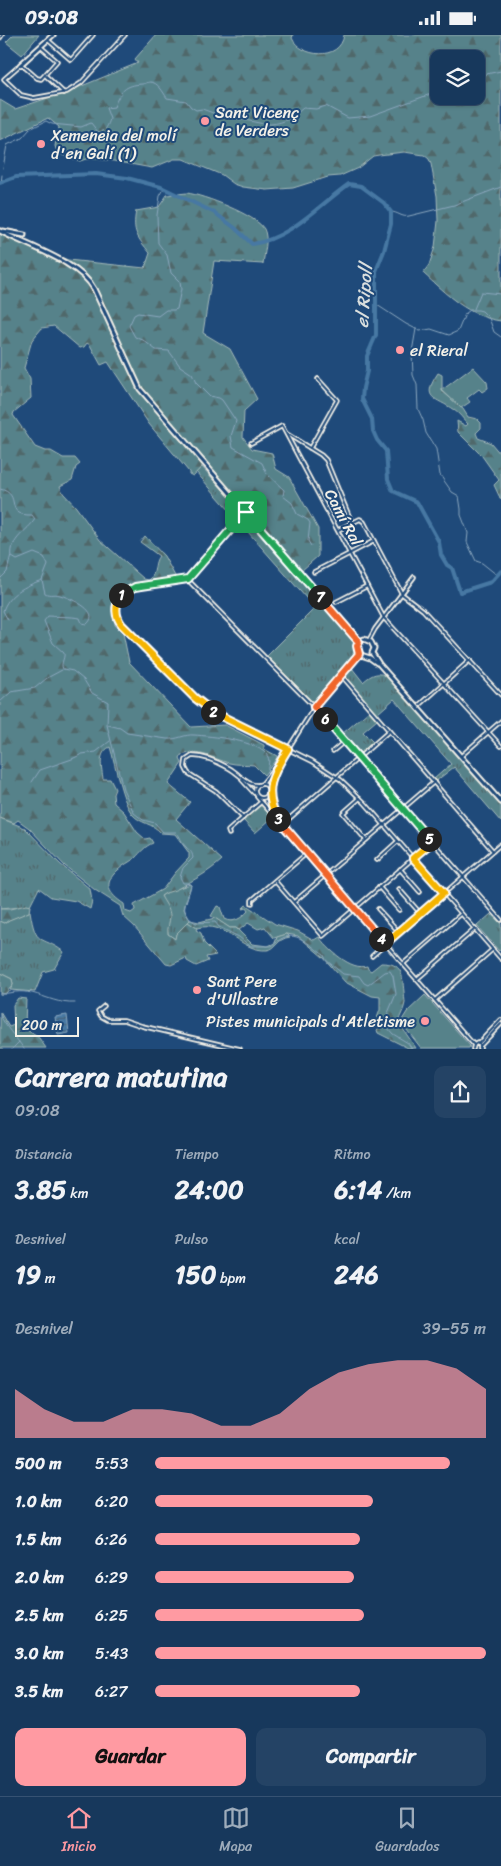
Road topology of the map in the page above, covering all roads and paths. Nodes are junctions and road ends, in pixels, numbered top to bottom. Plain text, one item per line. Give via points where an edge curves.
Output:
1 (52, 35) edge
2 (93, 35) edge
3 (125, 35) edge
4 (48, 40) junction
5 (41, 47) junction
6 (20, 65) junction
7 (45, 75) junction
8 (64, 93) junction
9 (0, 231) edge
10 (24, 235) dead end
11 (318, 379) dead end
12 (286, 434) junction
13 (251, 443) dead end
14 (310, 448) junction
15 (246, 512) junction
16 (352, 523) junction
17 (338, 530) junction
18 (374, 541) junction
19 (350, 553) junction
20 (314, 572) dead end
21 (414, 577) dead end
22 (188, 579) junction
23 (367, 586) junction
24 (402, 594) junction
25 (336, 602) dead end
26 (384, 618) junction
27 (369, 640) junction
28 (359, 642) junction
29 (372, 653) junction
30 (359, 654) junction
31 (366, 656) junction
32 (470, 660) junction
33 (379, 664) junction
34 (341, 675) junction
35 (445, 683) junction
36 (501, 695) edge
37 (420, 705) dead end
38 (314, 707) junction
39 (501, 721) edge
40 (389, 731) junction
41 (488, 732) junction
42 (345, 741) junction
43 (501, 746) edge
44 (288, 749) junction
45 (333, 751) dead end
46 (359, 757) junction
47 (461, 757) junction
48 (279, 763) junction
49 (240, 775) junction
50 (336, 777) junction
51 (434, 782) junction
52 (261, 784) junction
53 (270, 791) junction
54 (256, 796) junction
55 (360, 798) junction
56 (261, 802) junction
57 (501, 802) edge
58 (403, 808) junction
59 (243, 818) junction
60 (282, 825) junction
61 (384, 825) junction
62 (228, 834) dead end
63 (366, 840) junction
64 (398, 841) junction
65 (432, 842) junction
66 (501, 844) edge
67 (493, 851) junction
68 (307, 853) junction
69 (413, 858) junction
70 (377, 860) dead end
71 (400, 869) junction
72 (325, 875) junction
73 (463, 877) junction
74 (275, 881) junction
75 (379, 887) junction
76 (400, 889) dead end
77 (420, 892) dead end
78 (444, 893) junction
79 (294, 902) junction
80 (252, 903) dead end
81 (355, 908) junction
82 (378, 909) dead end
83 (399, 911) dead end
84 (420, 913) junction
85 (461, 914) junction
86 (501, 920) edge
87 (475, 929) junction
88 (399, 932) junction
89 (385, 944) junction
90 (493, 949) junction
91 (372, 956) dead end
92 (501, 959) edge
93 (403, 964) junction
94 (417, 979) junction
95 (434, 1000) junction
96 (104, 1006) dead end
97 (501, 1020) edge
98 (501, 1025) edge
99 (498, 1027) junction
100 (501, 1030) edge
101 (474, 1045) junction
102 (480, 1046) edge
103 (240, 1049) edge
104 (473, 1049) edge

1 - 4 street
2 - 4 street via 71,60
3 - 8 street via 77,87
4 - 5 street
5 - 6 street
5 - 7 street via 57,61
6 - 7 street via 39,80
6 - 8 street via 4,79 17,92 27,97
7 - 8 street
9 - 10 street
9 - 15 street via 86,277 140,389
11 - 14 street via 337,401
12 - 13 street, Camí Ral via 282,426
12 - 14 street
12 - 17 street, Camí Ral
14 - 16 street via 326,460
15 - 22 street
15 - 28 street
16 - 17 street
16 - 18 street via 360,519 364,522
17 - 19 street, Camí Ral
18 - 19 street
18 - 24 street
19 - 20 street
19 - 23 street, Camí Ral
21 - 24 street
22 - 38 street
22 - 44 street via 126,591 117,604 119,621 209,710
23 - 25 street
23 - 26 street, Camí Ral
24 - 26 street
24 - 32 street via 423,610
26 - 27 street
26 - 35 street, Camí Ral
27 - 28 street
27 - 29 street via 373,646
28 - 30 street
29 - 31 street
29 - 33 street
30 - 31 street
30 - 34 street
31 - 33 street
32 - 35 street
32 - 36 street
33 - 47 street
34 - 38 street
34 - 40 street
35 - 37 street
35 - 41 street, Camí Ral
38 - 42 street
38 - 44 street
39 - 41 street
40 - 46 street
40 - 51 street
41 - 43 street, Camí Ral
41 - 47 street
42 - 45 street
42 - 46 street
44 - 48 street
44 - 50 street
46 - 50 street
46 - 58 street
47 - 57 street
48 - 52 street
48 - 53 street
49 - 52 street via 250,784
49 - 54 street
49 - 59 street via 211,759 192,756 187,758 185,765 188,773 216,791
50 - 55 street
50 - 60 street
51 - 58 street
51 - 67 street
52 - 53 street
52 - 54 street via 255,789
53 - 54 street via 265,798
53 - 60 street via 273,808
54 - 56 street
55 - 61 street
55 - 63 street via 343,813
56 - 59 street
56 - 60 street
58 - 61 street
58 - 65 street
59 - 62 street
60 - 68 street
61 - 63 street
61 - 64 street
63 - 72 street
64 - 69 street
64 - 70 street
65 - 69 street
65 - 73 street
66 - 67 street
67 - 73 street
68 - 72 street
68 - 74 street
69 - 71 street
69 - 78 street
71 - 75 street
71 - 77 street
72 - 79 street
72 - 81 street
73 - 78 street
73 - 86 street
74 - 79 street
74 - 80 street
75 - 81 street
75 - 83 street
76 - 84 street
78 - 84 street
78 - 85 street
79 - 81 street via 323,936
81 - 89 street
82 - 88 street
84 - 88 street
85 - 87 street
85 - 93 street
87 - 90 street
87 - 94 street
88 - 89 street
89 - 91 street
89 - 93 street
90 - 92 street
90 - 95 street
93 - 94 street
94 - 95 street
95 - 101 street
96 - 103 street via 98,1011 108,1020 124,1019
97 - 102 street
98 - 99 street
99 - 100 street
99 - 102 street
101 - 102 street
101 - 104 street

